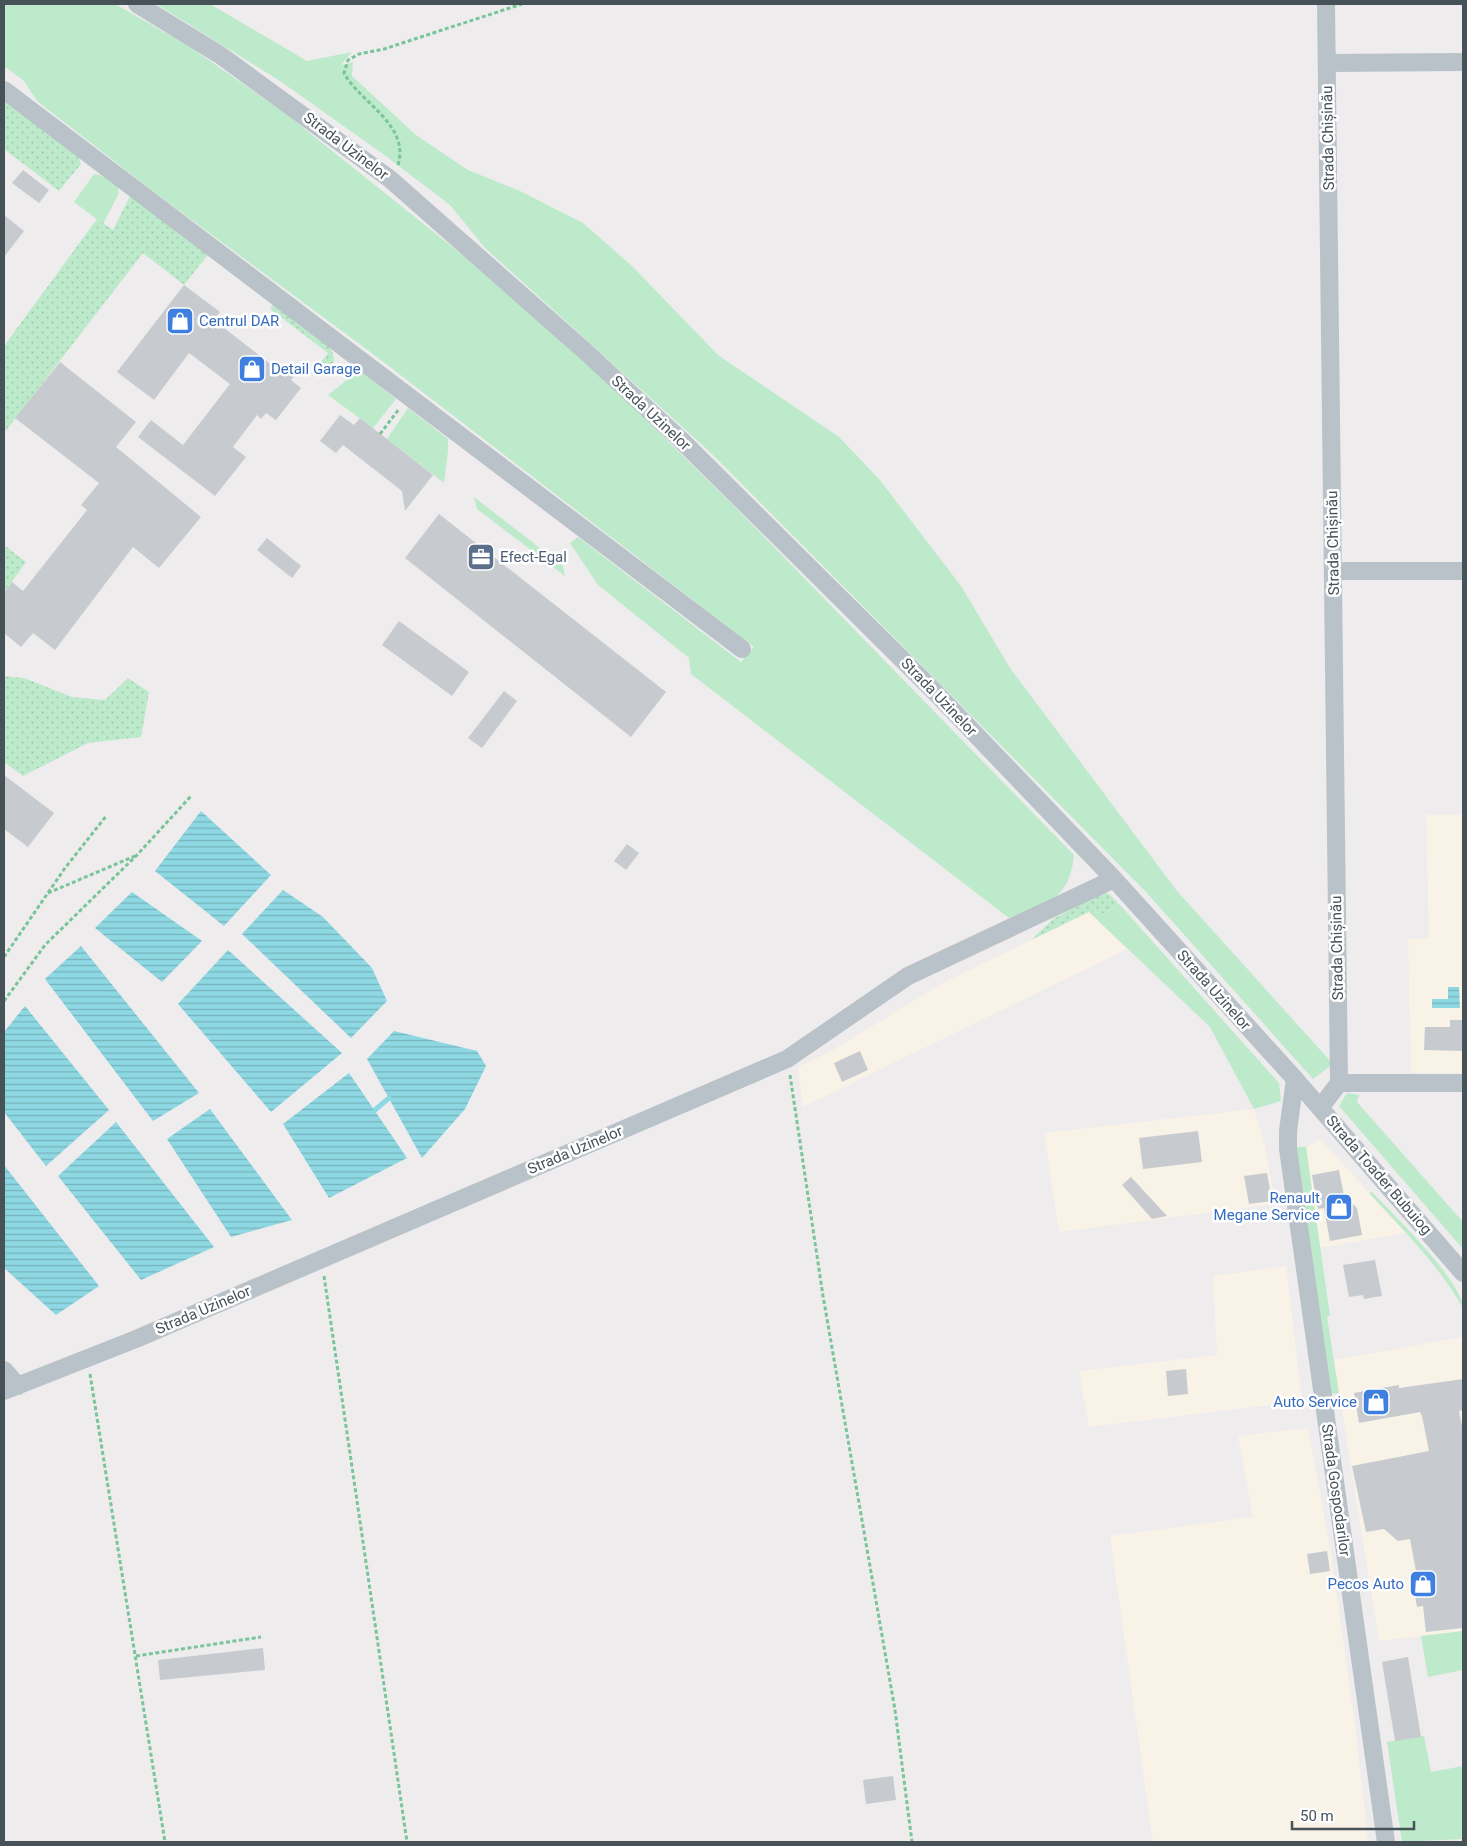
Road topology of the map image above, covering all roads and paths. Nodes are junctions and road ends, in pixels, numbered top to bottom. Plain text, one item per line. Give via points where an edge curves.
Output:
1 (137, 4) edge
2 (522, 4) edge
3 (1326, 4) edge
4 (1463, 62) edge
5 (1327, 63) junction
6 (4, 90) edge
7 (390, 179) junction
8 (409, 397) junction
9 (380, 434) dead end
10 (1333, 571) junction
11 (1463, 571) edge
12 (742, 649) dead end
13 (192, 795) dead end
14 (107, 815) dead end
15 (137, 855) junction
16 (1114, 879) junction
17 (48, 893) junction
18 (4, 957) edge
19 (4, 1001) edge
20 (787, 1059) junction
21 (1295, 1079) junction
22 (1339, 1083) junction
23 (1463, 1083) edge
24 (1320, 1108) junction
25 (321, 1259) junction
26 (1463, 1273) edge
27 (88, 1358) junction
28 (4, 1370) edge
29 (11, 1389) edge
30 (261, 1637) dead end
31 (136, 1656) junction
32 (165, 1842) edge
33 (406, 1842) edge
34 (912, 1842) edge
35 (1386, 1842) edge

1 - 7 street, Strada Uzinelor via 234,65
2 - 7 path via 348,60 344,73 351,86 394,129 400,158 397,171
3 - 5 street, Strada Chișinău
4 - 5 street
5 - 10 street, Strada Chișinău
6 - 8 street
7 - 16 street, Strada Uzinelor via 688,447 935,692
8 - 9 path
8 - 12 street
10 - 11 street
10 - 22 street, Strada Chișinău
13 - 15 path
14 - 17 path
15 - 17 path
15 - 19 path via 45,946
16 - 20 street, Strada Uzinelor via 908,976
16 - 21 street, Strada Uzinelor
17 - 18 path
20 - 25 street, Strada Uzinelor
20 - 34 path via 823,1296 895,1710
21 - 24 street, Strada Toader Bubuiog
21 - 35 street, Strada Gospodarilor via 1288,1149
22 - 23 street
22 - 24 street
24 - 26 street, Strada Toader Bubuiog
25 - 27 street, Strada Uzinelor
25 - 33 path
27 - 29 street, Strada Uzinelor
27 - 31 path
28 - 29 street, Strada Uzinelor
30 - 31 path
31 - 32 path

